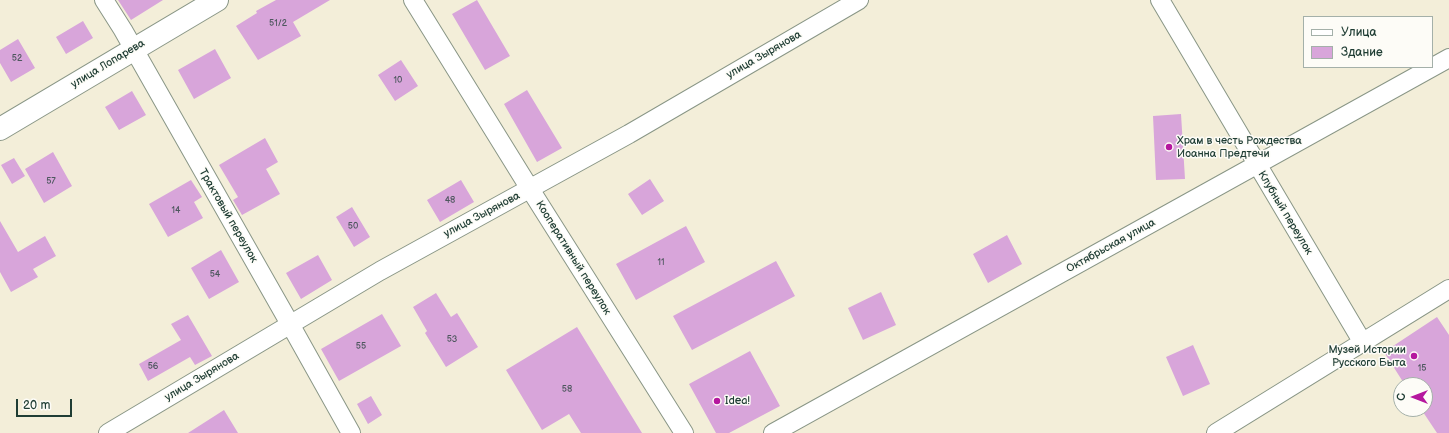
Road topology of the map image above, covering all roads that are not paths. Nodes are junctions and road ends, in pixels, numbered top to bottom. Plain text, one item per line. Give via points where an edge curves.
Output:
1 (104, 0) edge
2 (216, 0) edge
3 (413, 0) edge
4 (859, 0) edge
5 (1160, 0) edge
6 (133, 49) junction
7 (1449, 58) edge
8 (1433, 67) edge
9 (1431, 68) edge
10 (0, 129) edge
11 (1257, 166) junction
12 (530, 189) junction
13 (1449, 289) edge
14 (290, 324) junction
15 (1363, 343) junction
16 (108, 433) edge
17 (350, 433) edge
18 (684, 433) edge
19 (773, 433) edge
20 (1216, 433) edge

1 - 6 street, Трактовый переулок
2 - 6 main road, улица Лопарева
3 - 12 street, Кооперативный переулок
4 - 12 street, улица Зырянова via 630,134
5 - 11 street, Клубный переулок
6 - 10 main road, улица Лопарева
6 - 14 street, Трактовый переулок
7 - 8 street, Октябрьская улица
9 - 11 street, Октябрьская улица
11 - 15 street, Клубный переулок
11 - 19 street, Октябрьская улица
12 - 14 street, улица Зырянова via 387,267
12 - 18 street, Кооперативный переулок
13 - 15 street
14 - 16 street, улица Зырянова
14 - 17 street, Трактовый переулок
15 - 20 street

